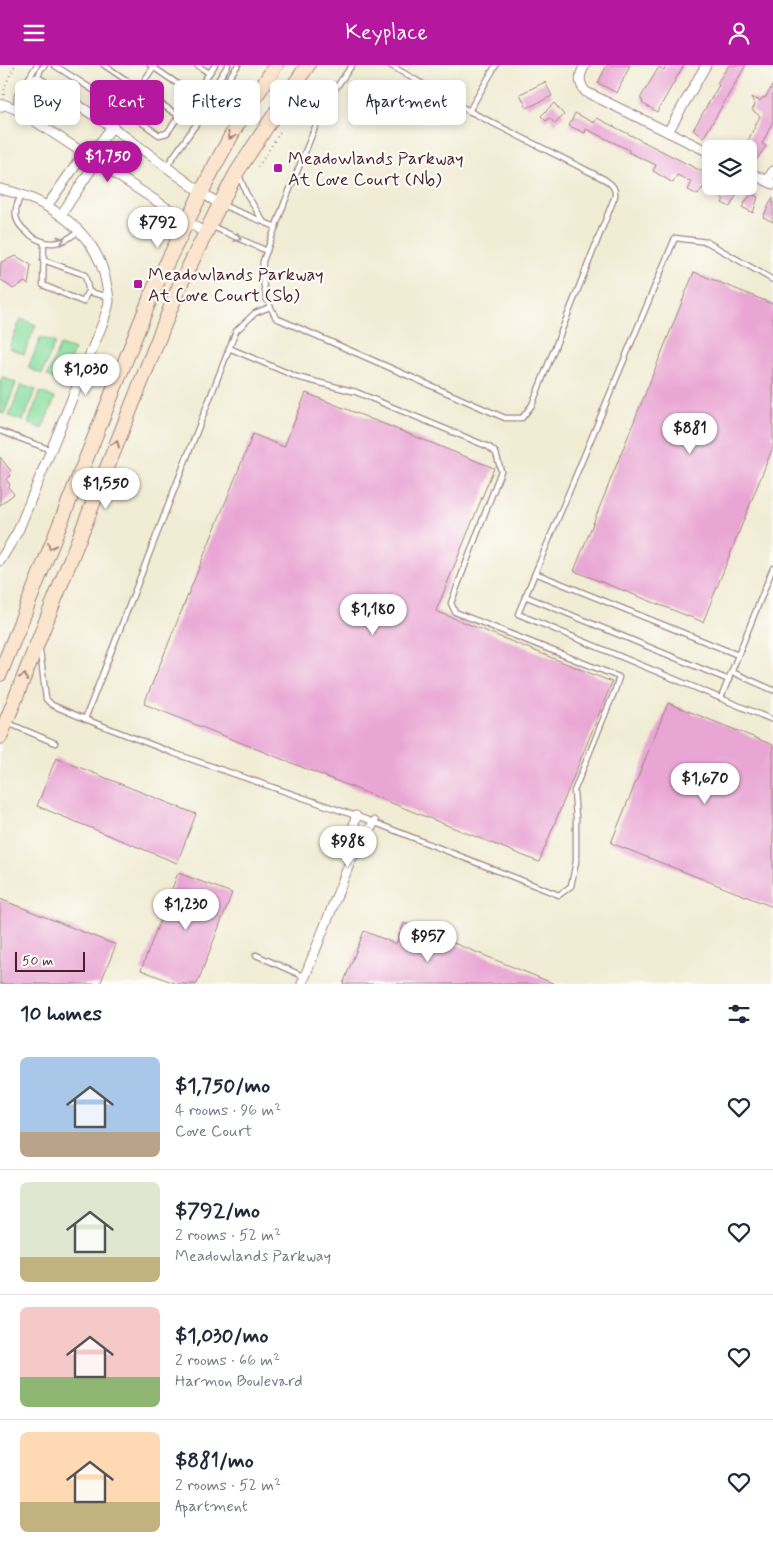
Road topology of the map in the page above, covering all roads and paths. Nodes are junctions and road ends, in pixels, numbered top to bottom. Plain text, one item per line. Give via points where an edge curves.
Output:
1 (15, 65) edge
2 (37, 65) edge
3 (44, 65) edge
4 (54, 65) edge
5 (104, 65) edge
6 (197, 65) edge
7 (215, 65) edge
8 (228, 65) edge
9 (238, 65) edge
10 (276, 65) edge
11 (308, 65) edge
12 (352, 65) edge
13 (390, 65) edge
14 (496, 65) edge
15 (585, 65) edge
16 (706, 65) edge
17 (153, 66) edge
18 (209, 73) junction
19 (37, 79) joint
20 (28, 80) edge
21 (126, 80) edge
22 (143, 80) edge
23 (204, 80) edge
24 (218, 80) edge
25 (227, 80) edge
26 (174, 81) edge
27 (90, 88) edge
28 (2, 105) edge
29 (15, 109) edge
30 (469, 111) junction
31 (174, 123) edge
32 (41, 125) edge
33 (146, 125) edge
34 (196, 125) edge
35 (112, 127) junction
36 (280, 132) dead end
37 (668, 132) junction
38 (702, 149) edge
39 (90, 156) junction
40 (166, 167) junction
41 (258, 167) dead end
42 (773, 171) edge
43 (238, 172) junction
44 (757, 176) edge
45 (770, 182) edge
46 (0, 189) edge
47 (202, 193) junction
48 (21, 195) junction
49 (220, 204) junction
50 (47, 206) junction
51 (61, 215) junction
52 (188, 222) junction
53 (263, 222) junction
54 (276, 227) junction
55 (207, 229) junction
56 (79, 231) junction
57 (44, 242) junction
58 (267, 251) junction
59 (43, 260) junction
60 (773, 280) edge
61 (90, 292) junction
62 (108, 297) junction
63 (270, 307) junction
64 (229, 348) junction
65 (0, 431) edge
66 (51, 450) junction
67 (0, 561) edge
68 (773, 568) edge
69 (535, 573) junction
70 (525, 596) junction
71 (38, 640) junction
72 (738, 655) junction
73 (732, 671) junction
74 (0, 674) edge
75 (729, 680) junction
76 (773, 690) edge
77 (721, 698) junction
78 (85, 719) junction
79 (773, 720) edge
80 (6, 722) junction
81 (0, 737) edge
82 (54, 743) dead end
83 (356, 816) junction
84 (374, 822) junction
85 (352, 857) junction
86 (256, 955) dead end
87 (303, 980) edge

1 - 28 path via 5,86
2 - 20 lane
3 - 19 lane
4 - 27 lane
5 - 21 lane
6 - 18 lane
7 - 18 lane
8 - 24 lane
9 - 25 lane
10 -> 47 main road via 237,125
11 - 43 main road
12 - 54 lane via 324,105
13 - 30 lane
14 - 30 lane
15 - 37 street via 580,83 586,92
16 - 37 street
17 - 22 lane
17 - 26 lane
18 - 23 lane
19 - 35 street
28 - 29 street
30 - 63 lane via 604,179 616,191 532,405 522,418 505,418 276,318
31 - 33 lane via 167,133 160,135
32 - 39 street
34 - 40 lane
35 - 39 street
35 - 40 street
36 - 41 path
37 - 38 street
39 - 50 street via 78,162
39 - 51 street via 92,168
39 - 52 street
40 - 47 street
42 - 45 street
43 - 49 main road
43 - 53 lane
44 - 45 street
46 - 48 street
47 - 49 street
47 - 52 main road
48 - 50 street
48 - 57 lane via 16,220 29,234
49 - 53 lane
49 - 55 main road
50 - 51 street
51 - 56 street
52 - 55 street
52 -> 74 main road via 154,289
53 - 54 lane
54 - 58 lane
55 -> 58 lane
71 -> 55 main road via 158,337
57 -> 56 lane via 66,240
56 - 62 street via 102,264
57 - 59 lane
58 - 63 lane via 262,274
59 - 61 lane via 85,275
59 - 61 lane via 43,285 82,302
60 - 69 lane via 707,242 675,237
61 - 62 lane
62 - 66 street via 104,319
63 - 64 lane via 255,313 236,331
64 - 78 lane
64 - 84 lane via 297,377 356,391 496,453 501,471 451,603 455,612 619,677 574,791 576,862 571,886 558,895
65 - 66 lane
66 - 67 street via 18,531
68 - 72 lane
69 - 70 lane
69 - 72 lane
70 - 75 lane
70 - 77 lane via 518,614
71 - 78 lane via 46,699 52,705
80 -> 71 main road
72 - 73 lane
73 - 75 lane
73 - 76 lane
75 - 77 lane
77 - 79 lane
78 - 83 lane
80 - 81 main road
80 - 82 lane
83 - 84 lane
83 - 85 street via 349,847
84 - 85 street
85 - 87 street
86 - 87 lane

